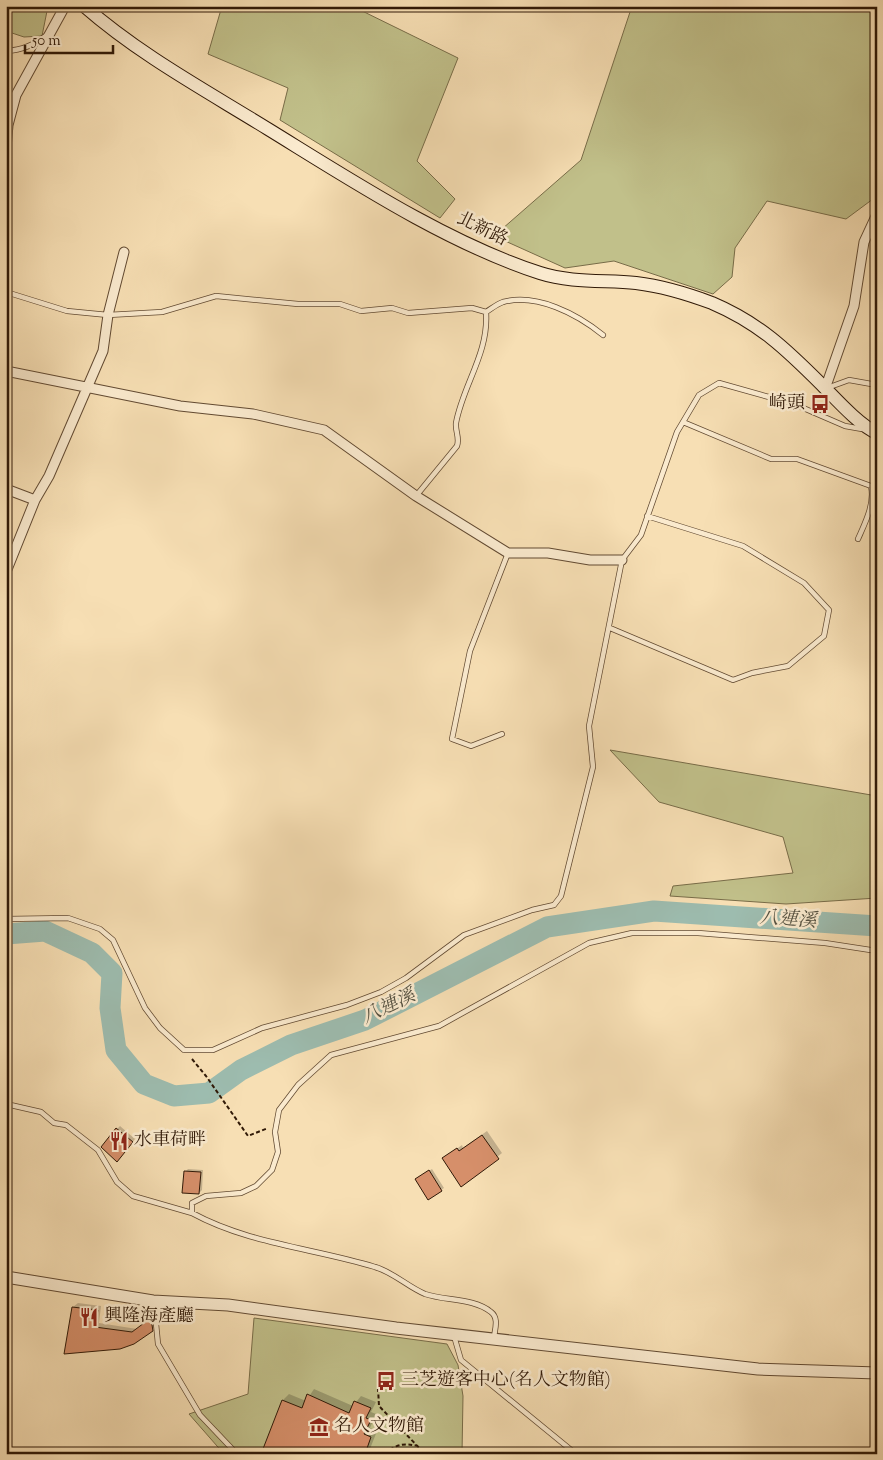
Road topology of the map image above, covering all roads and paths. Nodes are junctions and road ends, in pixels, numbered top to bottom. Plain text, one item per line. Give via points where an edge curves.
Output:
1 (65, 6) edge
2 (84, 6) edge
3 (52, 31) junction
4 (6, 51) edge
5 (6, 148) edge
6 (877, 214) edge
7 (124, 252) dead end
8 (6, 292) edge
9 (486, 312) junction
10 (108, 315) junction
11 (603, 335) dead end
12 (6, 371) edge
13 (877, 385) edge
14 (87, 388) junction
15 (825, 389) junction
16 (683, 422) junction
17 (875, 432) edge
18 (6, 489) edge
19 (416, 496) junction
20 (35, 500) junction
21 (648, 516) junction
22 (858, 539) dead end
23 (508, 553) junction
24 (622, 560) junction
25 (6, 572) edge
26 (610, 628) junction
27 (502, 734) dead end
28 (6, 919) edge
29 (877, 951) edge
30 (184, 1050) junction
31 (6, 1104) edge
32 (276, 1128) junction
33 (192, 1213) junction
34 (6, 1277) edge
35 (153, 1301) junction
36 (453, 1335) junction
37 (494, 1339) junction
38 (877, 1373) edge
39 (378, 1388) dead end
40 (420, 1447) junction
41 (237, 1454) edge
42 (385, 1454) edge
43 (425, 1454) edge
44 (576, 1454) edge

1 - 3 street
2 - 15 main road, 北新路 via 152,59 449,234 544,274 588,281 637,283 712,303 754,324 793,356
3 - 4 lane via 33,45
3 - 5 street via 16,95
6 - 15 street via 864,242 854,306
7 - 10 street
8 - 10 lane via 67,311
9 - 10 lane via 472,308 408,313 392,308 361,311 340,304 298,304 216,296 162,312
9 - 11 lane via 502,302 534,301 564,311
9 - 19 lane via 487,330 455,425 457,446
10 - 14 street via 103,350
12 - 14 street
13 - 15 lane via 850,380
14 - 19 street via 180,406 253,414 324,430
14 - 20 street via 49,476
15 - 17 main road, 北新路
16 - 17 lane via 699,395 719,382 794,404 845,426
16 - 21 lane
16 - 22 lane via 771,459 797,459 871,486 873,494
18 - 20 street
19 - 23 street
20 - 25 street
21 - 24 lane via 641,535
21 - 26 lane via 743,546 804,583 829,610 824,636 788,666 752,672 733,680
23 - 24 street
23 - 27 lane via 470,651 452,739 471,746
24 - 26 lane
26 - 30 lane via 589,726 594,767 560,896 554,905 464,935 406,978 381,992 347,1005 262,1028 213,1050
28 - 30 lane via 68,918 100,929 113,940 145,1008 160,1028
29 - 32 lane via 825,943 698,933 632,933 589,943 439,1026 331,1055 298,1085 278,1110
30 - 32 path via 248,1136
31 - 33 lane via 41,1112 54,1123 66,1125 98,1150 117,1182 133,1196
32 - 33 lane via 278,1152 272,1170 256,1186 241,1193 206,1196 192,1203
33 - 37 lane via 258,1241 377,1267 425,1294 478,1306 493,1313 497,1322
34 - 35 street
35 - 36 street via 228,1305
35 - 41 lane via 158,1344 200,1415
36 - 37 street
36 - 44 lane via 461,1360
37 - 38 street via 758,1370
39 - 40 path via 379,1406
40 - 42 path via 394,1446
40 - 43 path

